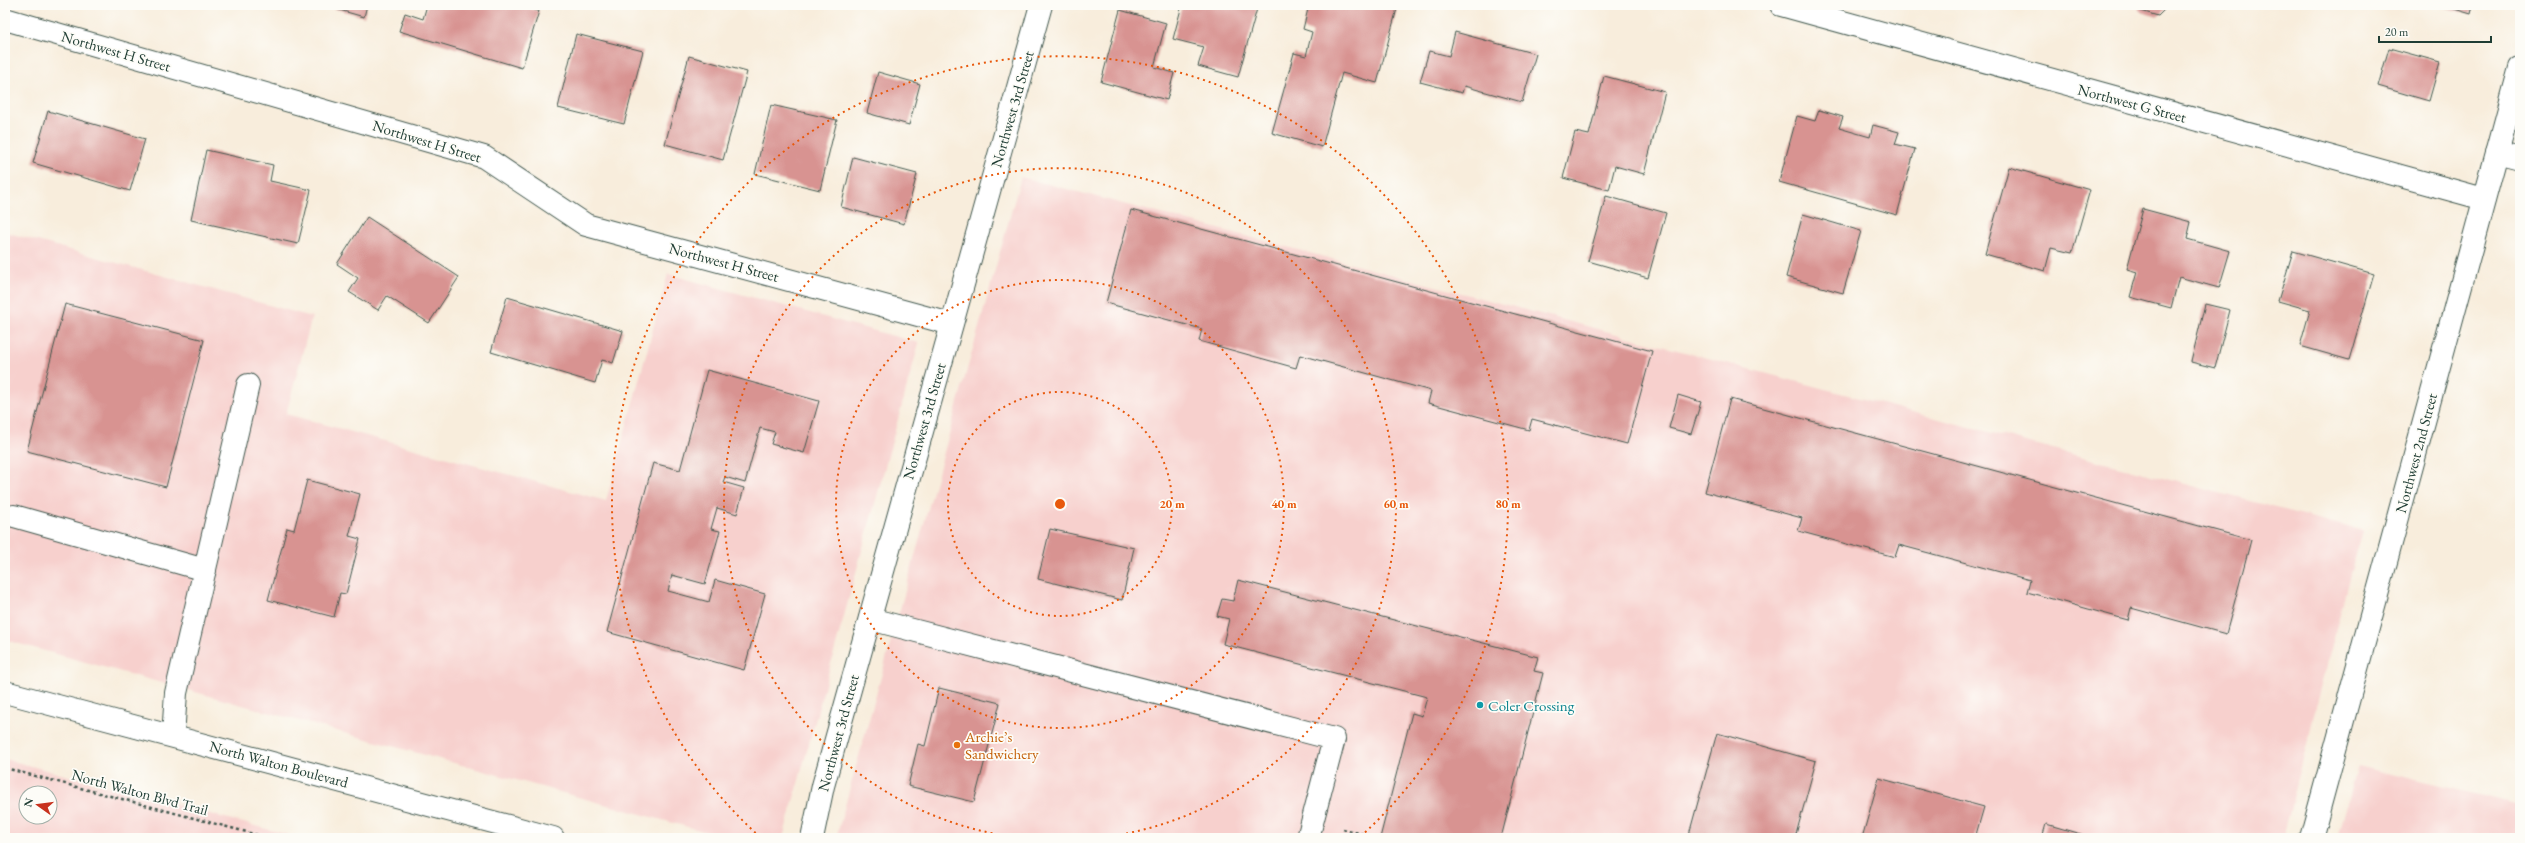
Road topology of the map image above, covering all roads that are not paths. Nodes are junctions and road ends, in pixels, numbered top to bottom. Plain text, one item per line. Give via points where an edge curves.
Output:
1 (1041, 5) edge
2 (1781, 5) edge
3 (5, 19) edge
4 (2520, 68) edge
5 (2497, 152) junction
6 (2520, 158) edge
7 (2484, 199) junction
8 (951, 324) junction
9 (248, 386) dead end
10 (14, 516) dead end
11 (205, 570) junction
12 (870, 619) junction
13 (5, 692) edge
14 (173, 736) junction
15 (553, 838) edge
16 (812, 838) edge
17 (1308, 838) edge
18 (2311, 838) edge

1 - 8 street, Northwest 3rd Street
2 - 7 street, Northwest G Street
3 - 8 street, Northwest H Street via 484,157 586,225
4 - 5 street, Northwest 2nd Street
5 - 6 street
5 - 7 street, Northwest 2nd Street
7 - 18 street, Northwest 2nd Street
8 - 12 street, Northwest 3rd Street
9 - 11 street
10 - 11 street
11 - 14 street via 176,693
12 - 16 street, Northwest 3rd Street via 823,786
12 - 17 street via 1334,739
13 - 14 street, North Walton Boulevard
14 - 15 street, North Walton Boulevard

